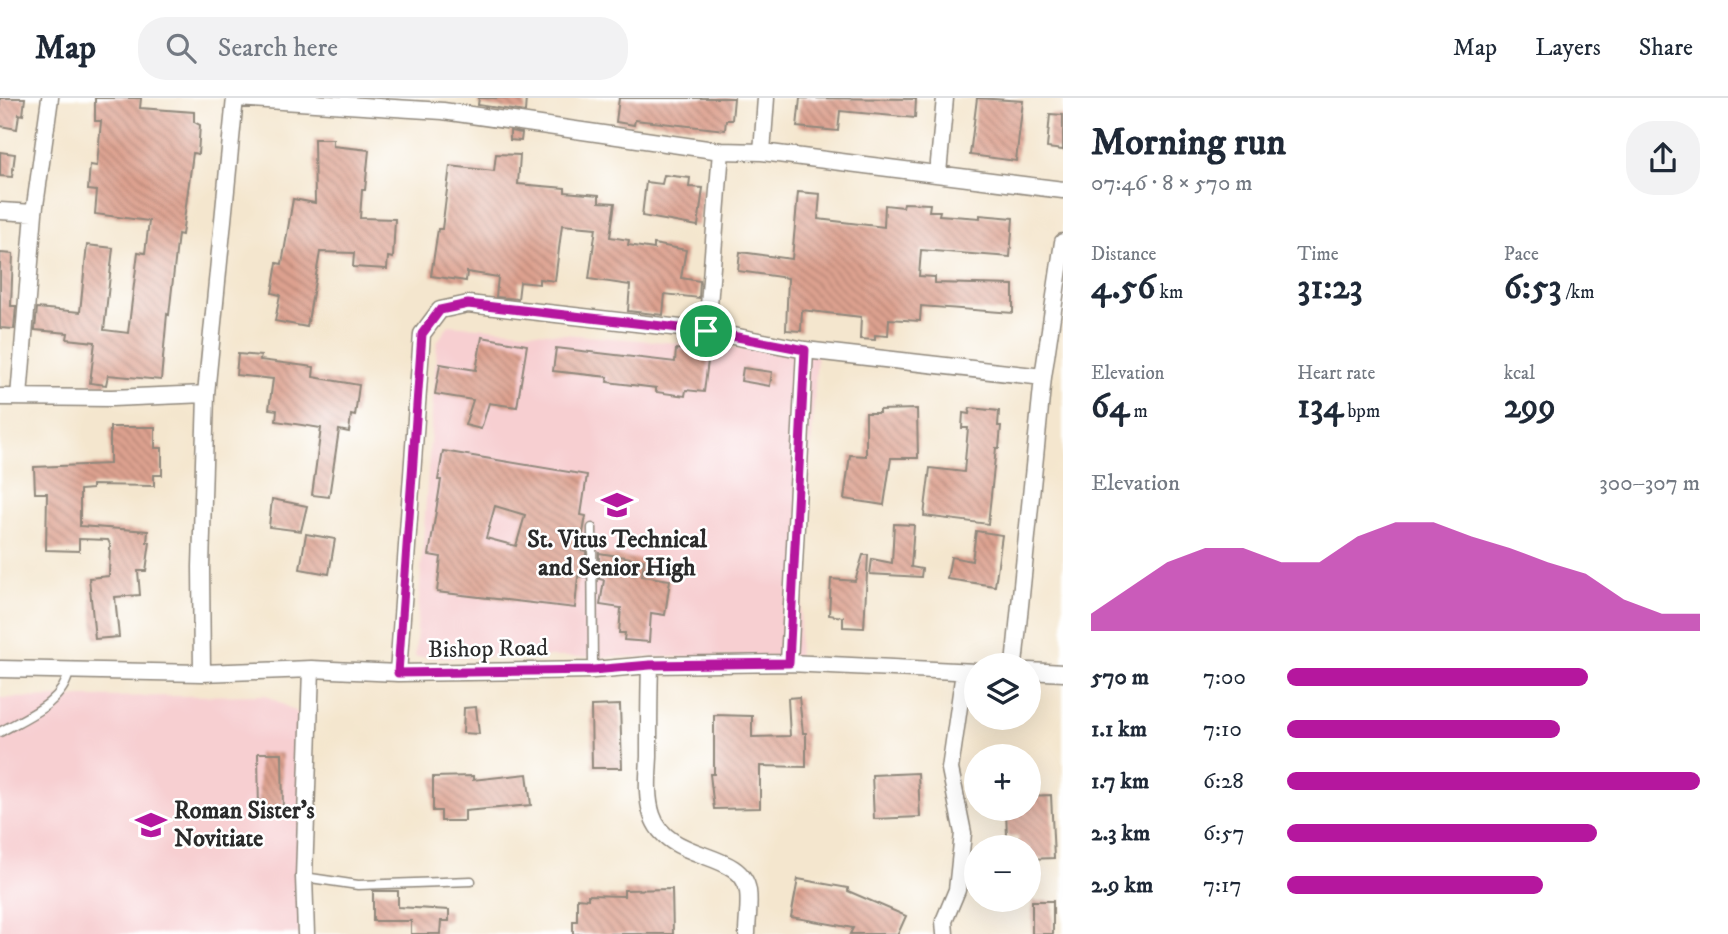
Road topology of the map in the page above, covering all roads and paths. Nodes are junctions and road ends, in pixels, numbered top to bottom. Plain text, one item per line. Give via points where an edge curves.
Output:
1 (50, 98) edge
2 (234, 98) edge
3 (766, 98) edge
4 (945, 98) edge
5 (443, 104) edge
6 (721, 151) junction
7 (762, 152) junction
8 (938, 173) junction
9 (1063, 190) edge
10 (0, 211) edge
11 (34, 213) junction
12 (1063, 242) edge
13 (706, 331) junction
14 (805, 350) junction
15 (1043, 377) junction
16 (206, 394) junction
17 (0, 397) edge
18 (19, 397) junction
19 (592, 528) dead end
20 (1015, 653) edge
21 (789, 663) junction
22 (650, 665) junction
23 (0, 669) edge
24 (311, 669) junction
25 (593, 670) junction
26 (69, 671) junction
27 (964, 672) edge
28 (1041, 672) edge
29 (202, 673) junction
30 (398, 673) junction
31 (1063, 673) edge
32 (964, 701) edge
33 (0, 732) edge
34 (304, 877) junction
35 (471, 881) dead end
36 (306, 934) edge
37 (747, 934) edge
38 (945, 934) edge

1 - 11 street
2 - 5 street
2 - 16 street
3 - 7 street
4 - 8 street
5 - 6 street
6 - 7 street
6 - 13 street
7 - 8 street
8 - 9 street
10 - 11 street
11 - 18 street
12 - 15 street
13 - 14 street
13 - 30 street via 468,304 440,310 422,334
14 - 15 street
14 - 21 street
15 - 20 street
16 - 18 street
16 - 29 street
17 - 18 street
19 - 25 lane
21 - 22 street, Bishop Road
21 - 27 street, Bishop Road
22 - 25 street, Bishop Road
22 - 37 street via 648,792 652,817 664,836 740,873 748,890
23 - 26 street, Bishop Road
24 - 29 street, Bishop Road
24 - 30 street, Bishop Road
24 - 34 street
25 - 30 street, Bishop Road
26 - 29 street, Bishop Road
26 - 33 lane via 61,692
28 - 31 street
32 - 38 street via 950,769 963,833 957,890 944,921
34 - 35 lane via 358,885
34 - 36 street

